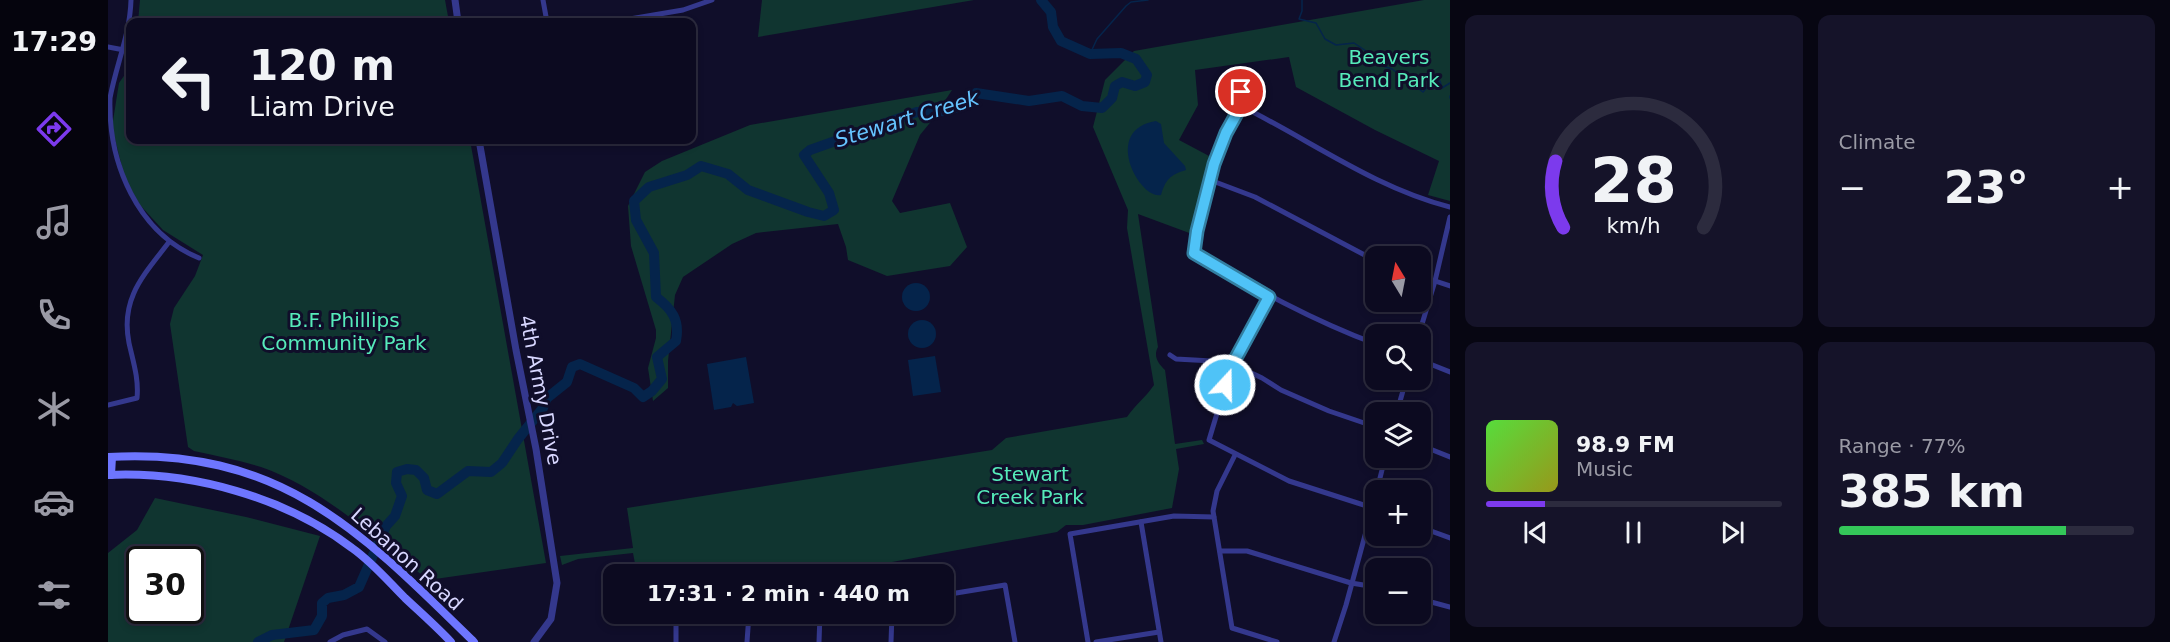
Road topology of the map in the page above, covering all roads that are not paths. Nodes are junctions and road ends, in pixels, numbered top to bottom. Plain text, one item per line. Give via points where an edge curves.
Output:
1 (131, 0) edge
2 (454, 0) edge
3 (543, 0) edge
4 (712, 0) edge
5 (128, 18) edge
6 (457, 18) edge
7 (546, 18) edge
8 (636, 18) edge
9 (126, 36) edge
10 (108, 47) edge
11 (124, 50) junction
12 (1241, 77) dead end
13 (1241, 106) junction
14 (108, 124) edge
15 (480, 144) edge
16 (1210, 180) junction
17 (1450, 207) edge
18 (1450, 217) edge
19 (169, 242) junction
20 (1365, 255) edge
21 (199, 258) dead end
22 (1431, 279) edge
23 (1436, 281) junction
24 (1450, 286) edge
25 (1269, 297) junction
26 (1422, 324) edge
27 (1365, 340) edge
28 (1170, 356) dead end
29 (1431, 364) edge
30 (1231, 367) junction
31 (1450, 372) edge
32 (108, 405) edge
33 (1365, 423) edge
34 (1431, 449) edge
35 (1235, 455) junction
36 (110, 457) edge
37 (1450, 457) edge
38 (109, 475) edge
39 (1365, 506) edge
40 (1214, 517) junction
41 (1141, 522) junction
42 (1431, 531) edge
43 (1365, 538) edge
44 (1450, 538) edge
45 (1220, 551) junction
46 (1351, 583) junction
47 (1365, 585) edge
48 (954, 594) edge
49 (1431, 602) edge
50 (1450, 607) edge
51 (676, 624) edge
52 (748, 624) edge
53 (820, 624) edge
54 (892, 624) edge
55 (1159, 632) junction
56 (1332, 641) edge
57 (330, 642) edge
58 (385, 642) edge
59 (451, 642) edge
60 (474, 642) edge
61 (534, 642) edge
62 (676, 642) edge
63 (747, 642) edge
64 (819, 642) edge
65 (891, 642) edge
66 (1015, 642) edge
67 (1088, 642) edge
68 (1096, 642) edge
69 (1161, 642) edge
70 (1277, 642) edge

1 - 5 street
2 - 6 street
3 - 7 street
4 - 8 street via 683,10
9 - 11 street
10 - 11 street
11 - 14 street via 112,87
12 - 13 street
13 - 16 street via 1219,148
13 - 17 street via 1394,188
14 - 19 street via 113,157 126,191 148,222
15 - 61 street, 4th Army Drive via 554,560 557,592 551,619
16 - 20 street via 1255,197
16 - 25 street via 1194,253
18 - 23 street
19 - 21 street
19 - 32 street via 138,282 129,308 127,321 138,386 136,398
22 - 23 street
23 - 24 street
23 - 26 street
25 - 27 street
25 - 30 street
28 - 30 street
29 - 31 street
30 - 33 street
30 - 35 street via 1209,440
34 - 37 street
35 - 39 street via 1305,487
35 - 40 street via 1217,491
36 - 38 main road
36 - 60 main road, Lebanon Road via 213,464 269,480 310,501 365,539
38 - 59 main road, Lebanon Road via 184,478 207,483 262,499 326,530 372,564
40 - 41 street via 1184,515
40 - 45 street
41 - 55 street
41 - 67 street via 1070,534
42 - 44 street
43 - 46 street
45 - 46 street via 1247,550
45 - 70 street via 1232,628
46 - 47 street
46 - 56 street
48 - 66 street via 1005,585
49 - 50 street
51 - 62 street
52 - 63 street
53 - 64 street
54 - 65 street
55 - 68 street
55 - 69 street
57 - 58 street via 343,634 369,629

